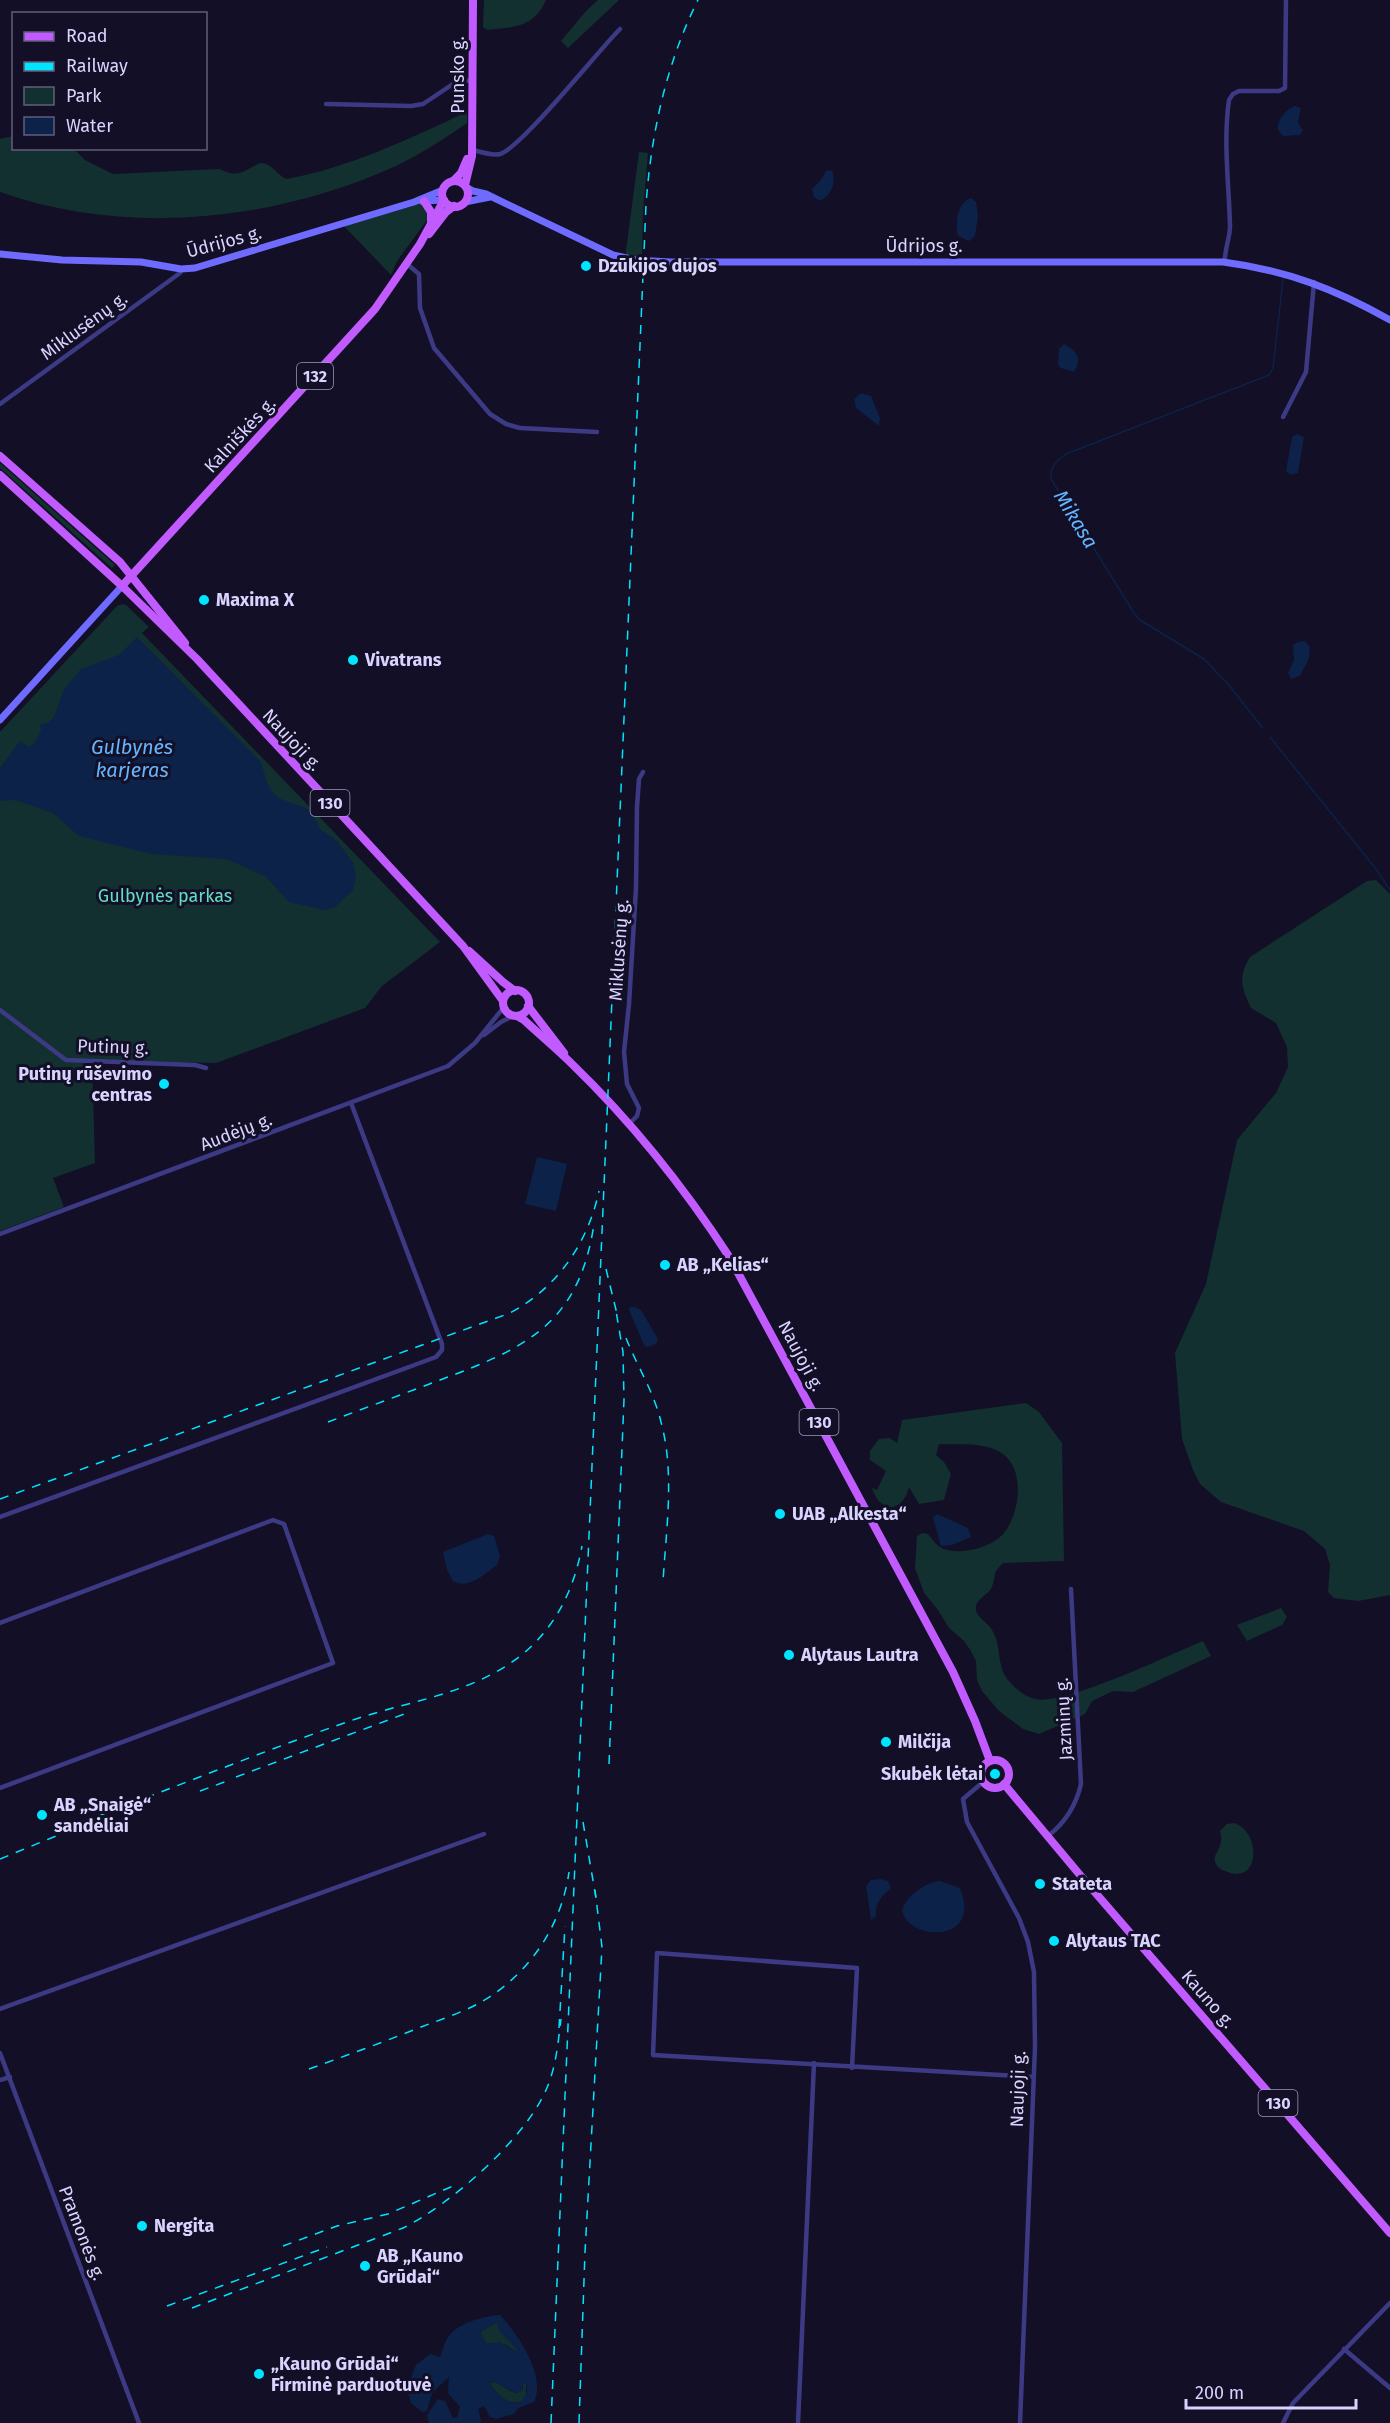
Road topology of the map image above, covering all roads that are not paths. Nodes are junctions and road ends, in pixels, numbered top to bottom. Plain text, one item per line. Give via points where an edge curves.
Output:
1 (472, 0) edge
2 (1286, 0) edge
3 (620, 29) dead end
4 (473, 80) junction
5 (326, 104) dead end
6 (471, 149) junction
7 (452, 181) junction
8 (465, 186) junction
9 (443, 190) junction
10 (493, 197) junction
11 (444, 200) junction
12 (424, 201) junction
13 (414, 202) junction
14 (465, 202) junction
15 (454, 206) junction
16 (430, 224) junction
17 (420, 244) junction
18 (0, 254) edge
19 (1225, 262) junction
20 (407, 264) junction
21 (181, 269) junction
22 (1314, 282) junction
23 (1390, 320) edge
24 (0, 404) edge
25 (1283, 417) dead end
26 (597, 432) dead end
27 (0, 456) edge
28 (0, 475) edge
29 (131, 576) junction
30 (122, 586) junction
31 (197, 659) junction
32 (0, 720) edge
33 (643, 772) dead end
34 (463, 946) junction
35 (515, 991) junction
36 (504, 1004) junction
37 (528, 1006) junction
38 (0, 1010) edge
39 (515, 1016) junction
40 (475, 1043) junction
41 (570, 1062) junction
42 (206, 1068) dead end
43 (351, 1103) junction
44 (629, 1124) junction
45 (0, 1234) edge
46 (0, 1517) edge
47 (1071, 1589) dead end
48 (0, 1623) edge
49 (990, 1761) junction
50 (983, 1782) junction
51 (1004, 1784) junction
52 (0, 1788) edge
53 (484, 1834) dead end
54 (1048, 1836) junction
55 (0, 2009) edge
56 (0, 2053) edge
57 (814, 2063) junction
58 (852, 2068) junction
59 (10, 2077) junction
60 (1034, 2077) junction
61 (0, 2080) edge
62 (1390, 2233) edge
63 (1390, 2303) edge
64 (1344, 2349) junction
65 (1390, 2388) edge
66 (139, 2423) edge
67 (798, 2423) edge
68 (1020, 2423) edge
69 (1283, 2423) edge

1 - 4 main road, Punsko g.
2 - 19 street via 1285,88 1239,91 1229,100 1230,242
3 - 6 street via 532,127 503,153
4 - 5 street via 456,82 423,104 411,106
4 - 6 main road, Punsko g.
6 - 7 main road, Punsko g. via 461,173
6 - 8 main road, Punsko g.
7 - 8 main road
7 - 9 main road, Punsko g.
8 - 10 main road, Ūdrijos g.
8 - 14 main road, Punsko g.
9 - 11 main road
9 - 13 main road, Ūdrijos g.
10 - 14 main road
10 - 19 main road, Ūdrijos g. via 602,250 636,260
11 - 12 main road, Ūdrijos g.
11 - 15 main road
11 - 16 main road, Kalniškės g. / 132
12 - 13 main road, Ūdrijos g.
12 - 16 main road via 431,212
13 - 21 main road, Ūdrijos g. via 203,266
14 - 15 main road, 132
15 - 17 main road, Kalniškės g. / 132
16 - 17 main road, Kalniškės g. / 132
17 - 20 main road, Kalniškės g. / 132
18 - 21 main road, Ūdrijos g. via 73,261 141,261
19 - 22 main road, Ūdrijos g. via 1270,269
20 - 26 street via 419,274 420,308 434,348 490,414 520,428
20 - 29 main road, Kalniškės g. / 132 via 375,309
21 - 24 street, Miklusėnų g.
22 - 23 main road, Ūdrijos g.
22 - 25 street via 1306,372
27 - 29 main road, Naujoji g.
28 - 30 main road, Naujoji g. / 130
29 - 30 main road, Kalniškės g. / 132
29 - 31 main road, Naujoji g.
30 - 31 main road, Naujoji g. / 130
30 - 32 main road
31 - 34 main road, Naujoji g. / 130
33 - 44 street, Miklusėnų g. via 637,807 636,888 624,1052 627,1084 639,1108
34 - 35 main road, Naujoji g. / 130
34 - 36 main road, Naujoji g. / 130
35 - 36 main road via 508,994
35 - 37 main road, 130 via 526,996
36 - 39 main road, 130 via 507,1013
36 - 40 street, Audėjų g.
37 - 39 main road via 524,1013
37 - 41 main road, Naujoji g. / 130
38 - 42 street, Putinų g. via 66,1060
39 - 40 street, Audėjų g.
39 - 41 main road, Naujoji g. / 130
40 - 43 street, Audėjų g. via 448,1066
41 - 44 main road, Naujoji g. / 130
43 - 45 street, Audėjų g.
43 - 46 street via 442,1350 436,1357 409,1368
44 - 49 main road, Naujoji g. / 130 via 682,1187 744,1282 953,1672
47 - 54 street, Jazminų g. via 1081,1784 1070,1815
48 - 52 street via 273,1520 284,1524 333,1664
49 - 50 main road via 981,1770
49 - 51 main road, 130 via 998,1760 1005,1765 1008,1777
50 - 51 main road via 993,1788
50 - 60 street, Naujoji g. via 963,1800 964,1812 1028,1942 1034,1972
51 - 54 main road, Kauno g. / 130
53 - 55 street
54 - 62 main road, Kauno g. / 130
56 - 59 street, Pramonės g.
57 - 58 street
57 - 58 street via 653,2055 657,1953 857,1968
57 - 67 street
58 - 60 street
59 - 61 street
59 - 66 street, Pramonės g.
60 - 68 street, Naujoji g.
63 - 64 street
64 - 65 street
64 - 69 street via 1293,2403

